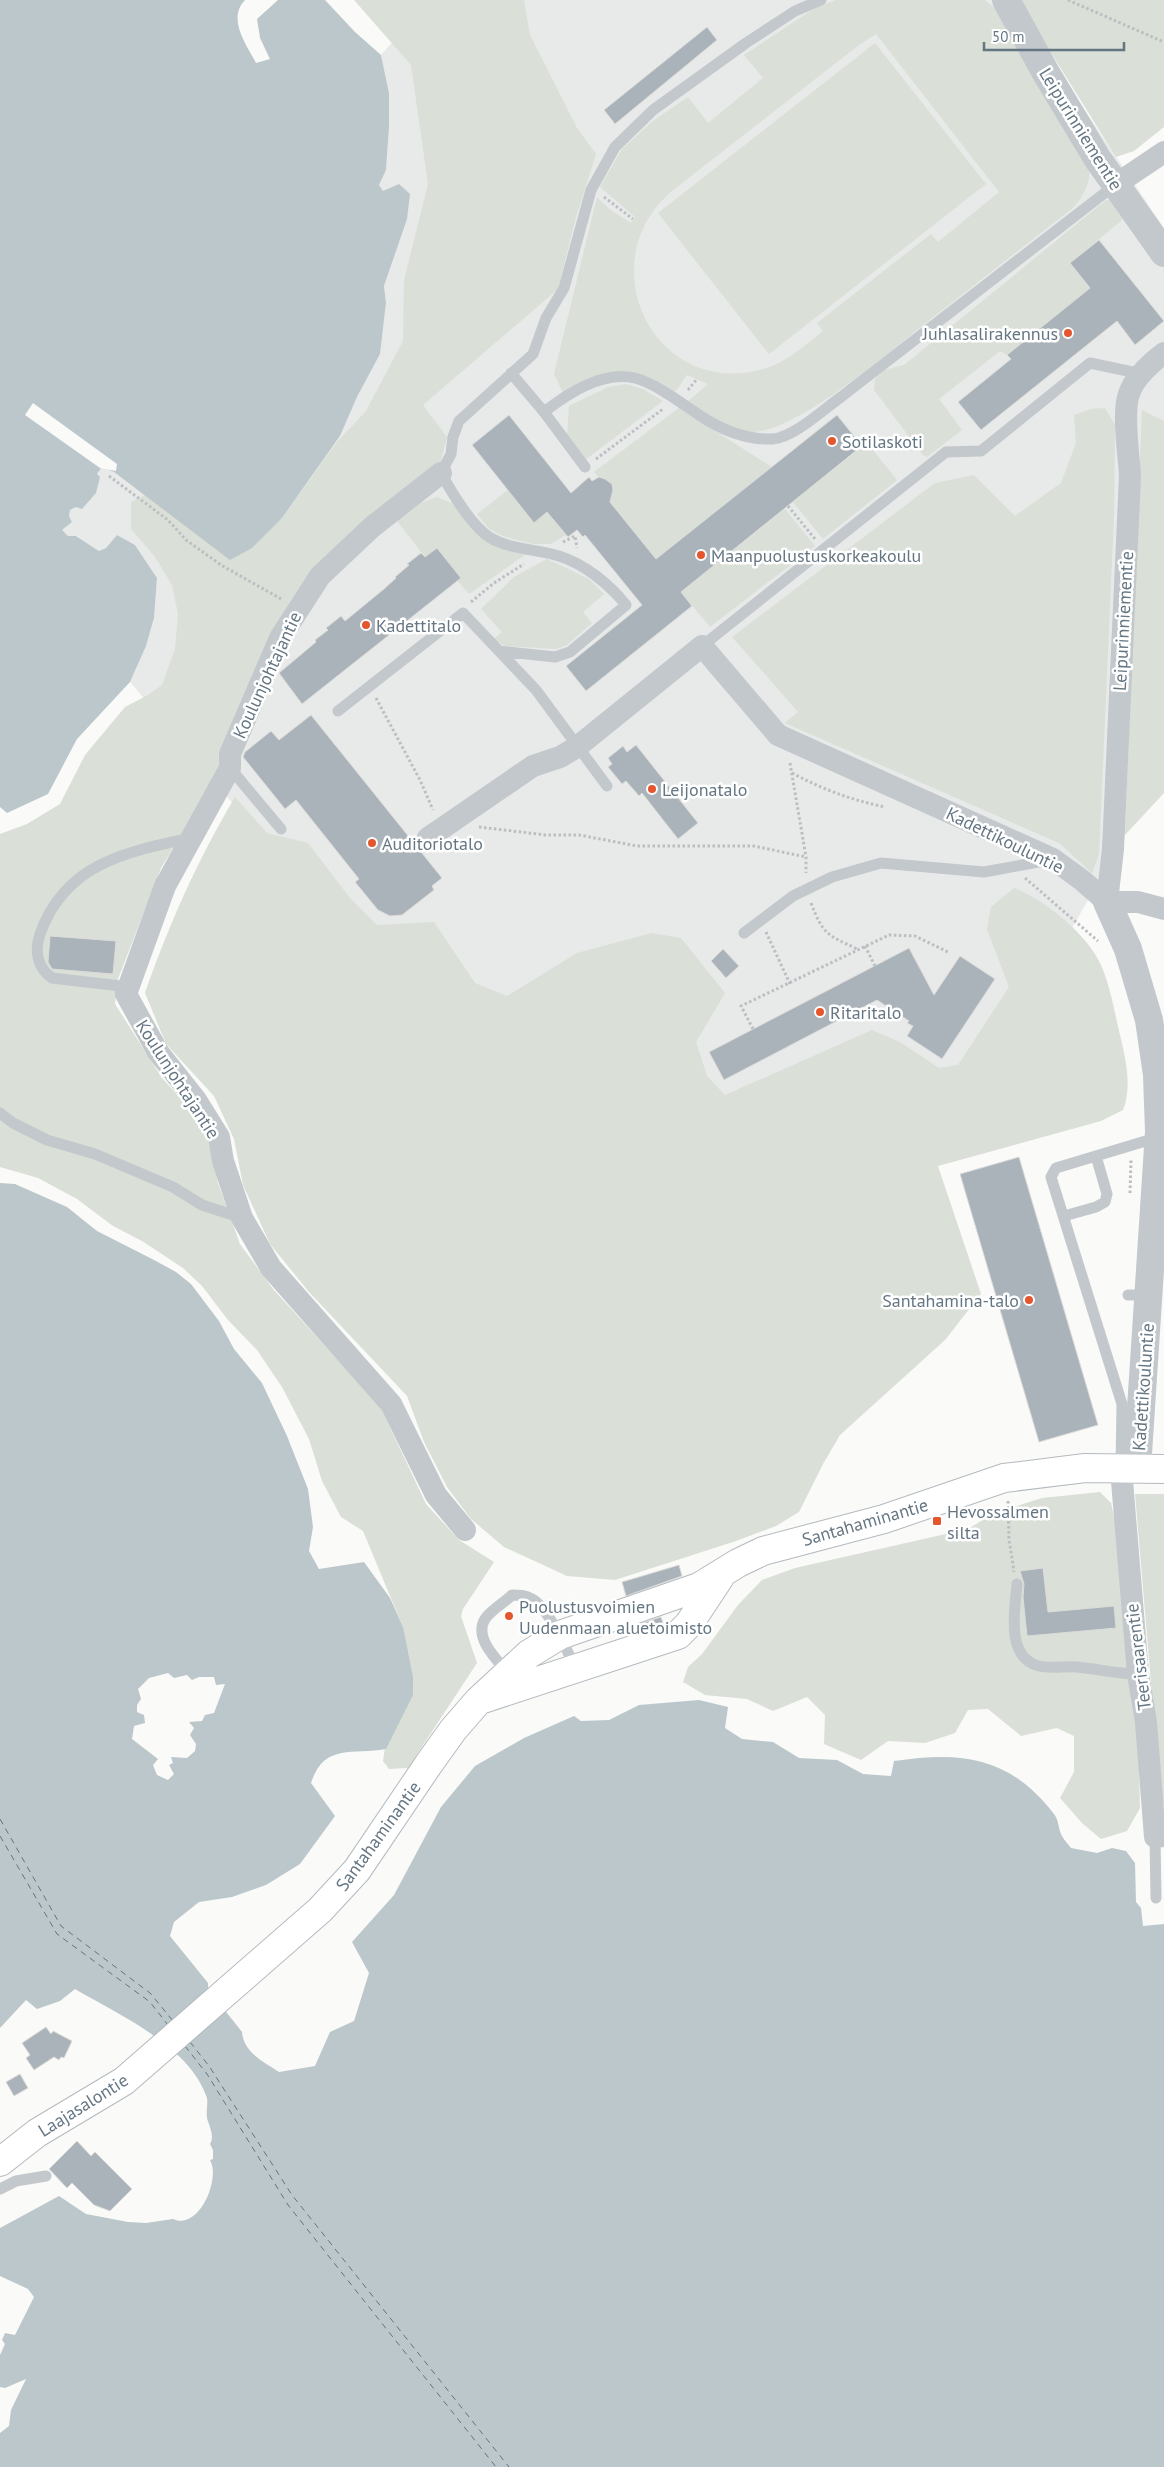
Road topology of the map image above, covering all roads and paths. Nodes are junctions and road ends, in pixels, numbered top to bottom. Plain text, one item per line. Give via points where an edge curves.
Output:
1 (821, 0) edge
2 (1006, 0) edge
3 (1068, 0) edge
4 (1164, 42) edge
5 (1164, 152) edge
6 (1114, 185) junction
7 (593, 187) junction
8 (633, 220) dead end
9 (1164, 253) edge
10 (1164, 353) edge
11 (511, 373) junction
12 (1142, 374) junction
13 (674, 400) junction
14 (544, 412) junction
15 (585, 467) joint
16 (441, 473) junction
17 (109, 476) dead end
18 (788, 506) dead end
19 (823, 549) junction
20 (542, 552) junction
21 (581, 568) junction
22 (297, 609) junction
23 (463, 613) junction
24 (702, 646) junction
25 (499, 651) junction
26 (369, 686) junction
27 (338, 711) dead end
28 (778, 735) junction
29 (577, 747) junction
30 (230, 768) junction
31 (792, 773) junction
32 (607, 786) dead end
33 (891, 808) dead end
34 (471, 826) dead end
35 (281, 829) dead end
36 (432, 835) joint
37 (191, 838) junction
38 (806, 857) junction
39 (1053, 860) junction
40 (1012, 867) junction
41 (806, 890) junction
42 (1107, 902) junction
43 (1164, 909) edge
44 (761, 922) junction
45 (744, 934) dead end
46 (865, 946) junction
47 (1104, 948) dead end
48 (858, 950) junction
49 (950, 953) dead end
50 (875, 966) dead end
51 (790, 984) junction
52 (129, 987) junction
53 (753, 1029) dead end
54 (0, 1113) edge
55 (1159, 1137) junction
56 (1132, 1145) junction
57 (1096, 1156) junction
58 (1130, 1198) dead end
59 (1064, 1216) junction
60 (242, 1218) junction
61 (1129, 1469) junction
62 (1164, 1470) edge
63 (1004, 1478) junction
64 (465, 1530) dead end
65 (721, 1576) junction
66 (1017, 1584) joint
67 (560, 1635) junction
68 (575, 1669) junction
69 (1138, 1674) junction
70 (513, 1680) junction
71 (1160, 1836) edge
72 (1156, 1898) dead end
73 (166, 2046) joint
74 (0, 2162) edge
75 (46, 2176) dead end
76 (0, 2189) edge

1 - 7 lane via 794,11 653,110 614,147
2 - 6 street, Leipurinniementie
3 - 4 path
5 - 6 street
6 - 9 street, Leipurinniementie
6 - 13 lane via 797,429 774,439 742,436 721,428
7 - 8 path
7 - 11 lane via 564,288 546,318 533,354
10 - 12 street, Leipurinniementie
11 - 14 lane
11 - 16 lane via 460,422 453,437 451,454
12 - 19 lane via 1090,363 981,450 946,452
12 - 42 street, Leipurinniementie via 1128,394 1130,476 1113,849
13 - 14 lane via 636,378 621,376 591,383
13 - 15 path
14 - 15 lane
16 - 20 lane via 468,515 489,536 508,545
16 - 22 street, Koulunjohtajantie via 372,527 320,576
17 - 22 path via 221,565
18 - 19 path
19 - 24 lane
20 - 21 lane via 561,556
20 - 21 path via 575,536
20 - 23 path via 473,599
21 - 25 lane via 613,589 626,605 570,652 556,657
22 - 30 street, Koulunjohtajantie via 258,687 230,754
23 - 25 lane
23 - 26 lane
24 - 28 street, Kadettikouluntie
24 - 29 street
25 - 29 lane via 536,690
26 - 27 lane
26 - 36 path via 432,808
28 - 31 path
28 - 39 street, Kadettikouluntie
29 - 32 lane
29 - 36 street via 534,766
30 - 35 lane
30 - 37 street, Koulunjohtajantie
31 - 33 path via 858,802
31 - 38 path
34 - 38 path via 546,835 579,835 637,846 754,846
37 - 52 street, Koulunjohtajantie via 165,886
37 - 52 lane via 146,847 108,861 81,875 48,912 38,938 37,956 42,970 52,978
38 - 41 path
39 - 40 lane
39 - 42 street, Kadettikouluntie via 1083,880
40 - 41 lane via 984,872 881,863 832,876
40 - 47 path
41 - 44 lane via 793,896
41 - 48 path via 818,922 827,935
42 - 43 street via 1138,902
42 - 55 street, Kadettikouluntie via 1128,949 1149,1020 1157,1075
44 - 45 lane
44 - 51 path
46 - 48 path
46 - 49 path via 889,935 903,934 915,936
46 - 50 path
48 - 51 path
51 - 53 path via 741,1006
52 - 60 street, Koulunjohtajantie via 126,994 158,1052 196,1100 219,1137 223,1161
54 - 60 lane via 47,1140 95,1154 173,1188 202,1205
55 - 56 lane
55 - 61 street, Kadettikouluntie via 1139,1295
56 - 57 lane
56 - 58 path
57 - 59 lane via 1107,1194 1104,1202
57 - 59 lane via 1056,1168 1051,1177
59 - 61 lane via 1122,1404
60 - 64 street, Koulunjohtajantie via 271,1268 392,1404 436,1495
61 - 62 main road, Santahaminantie
61 - 63 main road, Santahaminantie via 1085,1468
61 - 69 street, Teerisaarentie
63 - 65 main road, Santahaminantie via 884,1519 763,1551
63 - 66 path via 1008,1494 1012,1564
65 - 67 main road, Santahaminantie via 680,1594
65 - 68 main road, Santahaminantie via 678,1635
66 - 69 lane via 1014,1625 1016,1640 1024,1657 1038,1666
67 - 68 lane
67 - 70 main road, Santahaminantie via 529,1654
67 - 70 lane via 534,1600 523,1596 512,1596 485,1619 482,1629 488,1648
68 - 70 main road, Santahaminantie
69 - 71 street, Teerisaarentie
70 - 73 main road, Santahaminantie via 479,1700 428,1765 357,1870 331,1900
71 - 72 lane
73 - 74 main road, Laajasalontie via 124,2081 37,2133
75 - 76 lane via 16,2181

